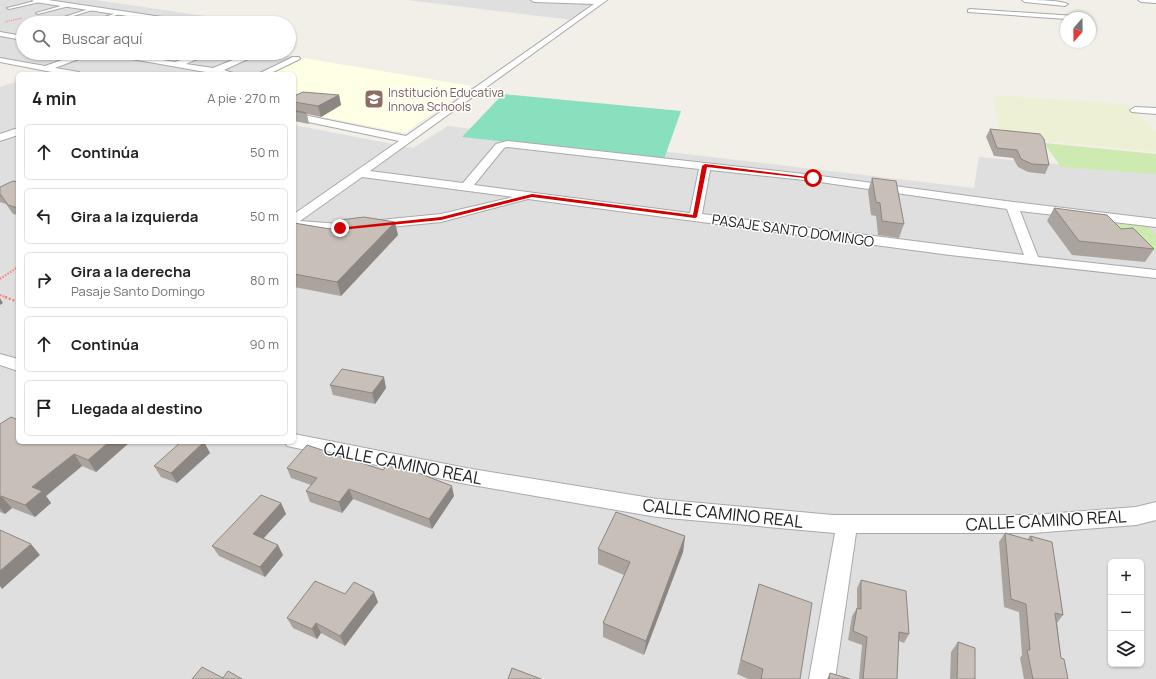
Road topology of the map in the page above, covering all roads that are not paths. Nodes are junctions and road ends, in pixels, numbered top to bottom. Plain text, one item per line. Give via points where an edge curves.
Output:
1 (37, 0) edge
2 (534, 0) edge
3 (582, 0) edge
4 (1024, 0) edge
5 (1142, 0) edge
6 (603, 1) edge
7 (1064, 2) edge
8 (1156, 2) edge
9 (68, 5) junction
10 (9, 8) dead end
11 (93, 9) junction
12 (970, 11) dead end
13 (1072, 12) edge
14 (121, 13) junction
15 (38, 14) road end
16 (70, 16) edge
17 (111, 16) edge
18 (140, 16) edge
19 (1060, 16) edge
20 (0, 34) edge
21 (16, 37) edge
22 (0, 60) edge
23 (69, 60) edge
24 (151, 60) edge
25 (187, 60) edge
26 (240, 60) edge
27 (294, 60) edge
28 (176, 64) junction
29 (45, 68) junction
30 (213, 71) junction
31 (66, 72) edge
32 (219, 72) edge
33 (267, 72) edge
34 (1136, 110) dead end
35 (1156, 111) edge
36 (296, 116) edge
37 (16, 132) edge
38 (0, 138) edge
39 (407, 139) junction
40 (705, 166) junction
41 (360, 173) junction
42 (466, 187) junction
43 (532, 196) junction
44 (1014, 206) junction
45 (695, 217) junction
46 (296, 219) edge
47 (1156, 223) edge
48 (296, 225) edge
49 (1032, 259) junction
50 (1156, 274) edge
51 (0, 359) edge
52 (16, 363) edge
53 (296, 441) edge
54 (1156, 512) edge
55 (847, 524) junction
56 (822, 679) edge

1 - 9 street
1 - 10 lane
2 - 3 street
3 - 6 street
4 - 7 street
5 - 8 street
6 - 39 street
7 - 13 street
9 - 11 street
9 - 15 lane
11 - 14 street
11 - 16 lane
12 - 19 street via 992,9
14 - 17 lane
14 - 18 street
20 - 21 street
22 - 29 street
23 - 29 street
24 - 28 street
25 - 28 street
26 - 30 street
27 - 33 street
28 - 30 street
29 - 31 street
30 - 32 street
34 - 35 street
36 - 39 street
37 - 38 street
39 - 41 street
40 - 42 street via 507,144 500,146
40 - 44 street
40 - 45 street
41 - 42 street, PASAJE SANTO DOMINGO
41 - 46 street
42 - 43 street, PASAJE SANTO DOMINGO
43 - 45 street, PASAJE SANTO DOMINGO
43 - 48 street via 441,218 340,228
44 - 47 street
44 - 49 street
45 - 49 street, PASAJE SANTO DOMINGO via 950,251
49 - 50 street, PASAJE SANTO DOMINGO
51 - 52 street
53 - 55 street, CALLE CAMINO REAL via 466,476 657,508
54 - 55 street, CALLE CAMINO REAL via 1136,516 1033,524
55 - 56 street

